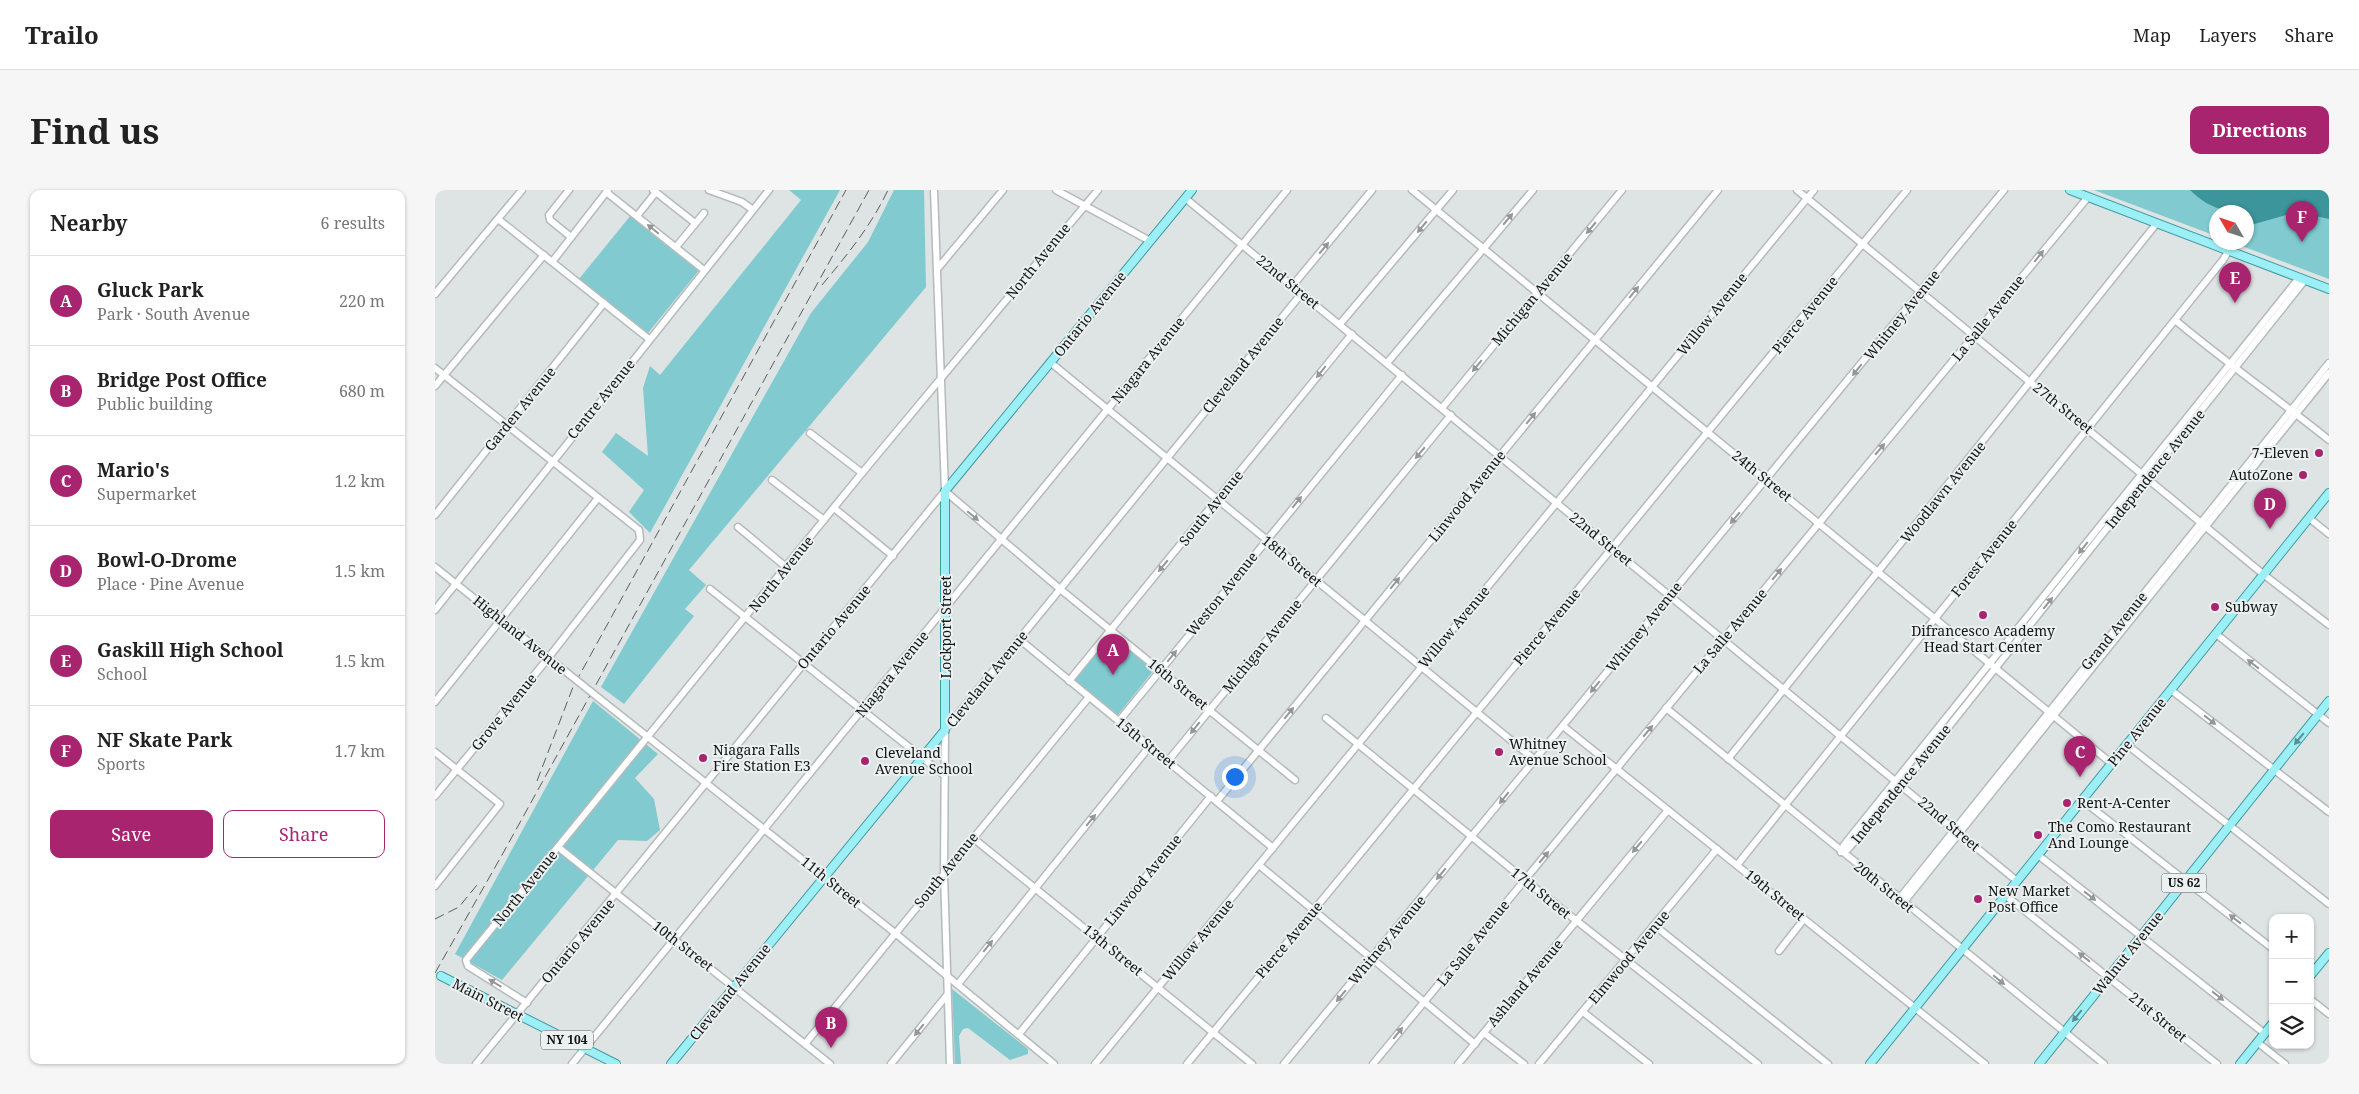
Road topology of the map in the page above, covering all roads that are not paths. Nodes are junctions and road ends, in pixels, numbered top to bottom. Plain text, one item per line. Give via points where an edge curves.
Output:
1 (522, 190) edge
2 (569, 190) edge
3 (709, 190) edge
4 (934, 190) edge
5 (1003, 190) edge
6 (1056, 190) edge
7 (1098, 190) edge
8 (1192, 190) edge
9 (1287, 190) edge
10 (1373, 190) edge
11 (1412, 190) edge
12 (1453, 190) edge
13 (1533, 190) edge
14 (1622, 190) edge
15 (1718, 190) edge
16 (1797, 190) edge
17 (1815, 190) edge
18 (1907, 190) edge
19 (2004, 190) edge
20 (2070, 190) edge
21 (607, 191) edge
22 (655, 191) edge
23 (767, 191) edge
24 (2088, 197) junction
25 (1185, 198) junction
26 (1807, 199) junction
27 (1083, 205) junction
28 (753, 210) junction
29 (1436, 210) junction
30 (704, 213) dead end
31 (637, 216) junction
32 (498, 219) junction
33 (695, 223) junction
34 (2157, 223) junction
35 (571, 237) junction
36 (1150, 242) junction
37 (2209, 242) edge
38 (1242, 244) junction
39 (1863, 244) junction
40 (676, 247) junction
41 (1484, 249) junction
42 (2229, 250) joint
43 (544, 255) junction
44 (551, 262) junction
45 (938, 268) junction
46 (705, 270) junction
47 (2302, 279) junction
48 (1293, 285) junction
49 (2329, 289) edge
50 (1921, 292) junction
51 (1302, 293) junction
52 (1537, 293) junction
53 (435, 294) edge
54 (604, 303) junction
55 (2175, 320) junction
56 (1340, 324) junction
57 (1352, 334) junction
58 (1974, 336) junction
59 (649, 339) junction
60 (1595, 340) junction
61 (1050, 362) junction
62 (1387, 363) junction
63 (2329, 363) edge
64 (2233, 367) junction
65 (435, 368) edge
66 (2329, 373) edge
67 (444, 375) junction
68 (1402, 375) junction
69 (941, 378) junction
70 (2031, 382) junction
71 (435, 386) edge
72 (1653, 387) junction
73 (1442, 408) junction
74 (1108, 410) junction
75 (2293, 413) junction
76 (1451, 415) junction
77 (507, 425) junction
78 (2088, 428) junction
79 (1708, 432) junction
80 (811, 433) dead end
81 (2329, 440) edge
82 (1500, 456) junction
83 (1166, 459) junction
84 (552, 461) junction
85 (862, 473) junction
86 (2145, 476) junction
87 (772, 480) dead end
88 (1766, 480) junction
89 (945, 491) junction
90 (2329, 493) edge
91 (598, 498) junction
92 (1217, 500) junction
93 (1557, 503) junction
94 (834, 508) junction
95 (435, 515) edge
96 (2309, 518) junction
97 (824, 520) junction
98 (1819, 523) junction
99 (2204, 524) junction
100 (738, 527) dead end
101 (2329, 534) edge
102 (1001, 540) junction
103 (1267, 540) junction
104 (1612, 548) junction
105 (893, 556) junction
106 (786, 567) junction
107 (435, 568) edge
108 (1879, 572) junction
109 (2263, 574) junction
110 (1315, 580) junction
111 (455, 584) junction
112 (1060, 588) junction
113 (710, 589) dead end
114 (1671, 595) junction
115 (947, 607) junction
116 (435, 610) edge
117 (501, 618) junction
118 (745, 618) junction
119 (1935, 618) junction
120 (1364, 621) junction
121 (2329, 626) edge
122 (1110, 630) junction
123 (2216, 634) junction
124 (1723, 639) junction
125 (1019, 640) junction
126 (549, 657) junction
127 (804, 664) junction
128 (1993, 665) junction
129 (1422, 666) junction
130 (1161, 670) junction
131 (1069, 681) junction
132 (1785, 689) junction
133 (2171, 690) junction
134 (1089, 697) junction
135 (2329, 701) edge
136 (435, 702) edge
137 (605, 703) joint
138 (1666, 708) junction
139 (1210, 710) junction
140 (862, 711) junction
141 (1477, 712) junction
142 (2052, 714) junction
143 (2319, 714) junction
144 (1326, 718) dead end
145 (1119, 721) junction
146 (2329, 723) edge
147 (1563, 726) junction
148 (945, 730) junction
149 (1841, 735) junction
150 (648, 737) junction
151 (1359, 744) junction
152 (2126, 744) junction
153 (1151, 746) junction
154 (1259, 751) junction
155 (435, 752) edge
156 (921, 759) junction
157 (1728, 759) junction
158 (1535, 760) junction
159 (1168, 761) junction
160 (2111, 763) junction
161 (1617, 769) junction
162 (2274, 769) junction
163 (457, 770) junction
164 (944, 776) junction
165 (1295, 780) dead end
166 (1899, 783) junction
167 (707, 784) junction
168 (1413, 789) junction
169 (435, 796) edge
170 (1211, 796) junction
171 (2082, 800) junction
172 (1217, 801) junction
173 (1785, 806) junction
174 (1668, 810) junction
175 (2329, 812) edge
176 (2230, 825) junction
177 (765, 830) junction
178 (1957, 832) junction
179 (1472, 837) junction
180 (973, 838) junction
181 (558, 847) junction
182 (1273, 848) junction
183 (1717, 849) junction
184 (1841, 852) junction
185 (2038, 855) junction
186 (1259, 865) junction
187 (1737, 865) junction
188 (943, 874) junction
189 (824, 877) junction
190 (1525, 880) junction
191 (2186, 880) junction
192 (2017, 881) junction
193 (435, 886) edge
194 (1035, 888) junction
195 (617, 894) junction
196 (2005, 895) junction
197 (1901, 901) junction
198 (2329, 904) edge
199 (1314, 911) junction
200 (1805, 919) junction
201 (1576, 921) junction
202 (1654, 925) junction
203 (895, 933) junction
204 (2141, 936) junction
205 (1097, 937) junction
206 (675, 940) junction
207 (2269, 946) edge
208 (1961, 950) junction
209 (1779, 951) dead end
210 (2329, 954) edge
211 (1372, 958) junction
212 (1626, 959) junction
213 (2314, 971) edge
214 (946, 975) junction
215 (441, 976) dead end
216 (2109, 977) junction
217 (958, 984) junction
218 (734, 987) junction
219 (1158, 987) junction
220 (947, 995) junction
221 (1424, 1002) junction
222 (2314, 1002) edge
223 (527, 1003) junction
224 (1915, 1008) junction
225 (1583, 1012) junction
226 (517, 1014) junction
227 (2329, 1014) edge
228 (2269, 1027) edge
229 (1213, 1032) junction
230 (2064, 1032) junction
231 (1484, 1033) junction
232 (2264, 1033) junction
233 (1019, 1034) junction
234 (2257, 1042) junction
235 (805, 1044) junction
236 (1475, 1044) junction
237 (585, 1049) junction
238 (476, 1064) edge
239 (572, 1064) edge
240 (616, 1064) edge
241 (671, 1064) edge
242 (830, 1064) edge
243 (891, 1064) edge
244 (950, 1064) edge
245 (1054, 1064) edge
246 (1095, 1064) edge
247 (1187, 1064) edge
248 (1252, 1064) edge
249 (1284, 1064) edge
250 (1373, 1064) edge
251 (1458, 1064) edge
252 (1524, 1064) edge
253 (1539, 1064) edge
254 (1649, 1064) edge
255 (1758, 1064) edge
256 (1828, 1064) edge
257 (1871, 1064) edge
258 (1985, 1064) edge
259 (2039, 1064) edge
260 (2104, 1064) edge
261 (2217, 1064) edge
262 (2240, 1064) edge
263 (2285, 1064) edge

1 - 32 street
2 - 35 street via 549,215 549,220
3 - 28 street via 742,202
4 - 45 street, Lockport Street
5 - 45 street
6 - 27 street
7 - 27 street, North Avenue
8 - 25 main road, Ontario Avenue
9 - 38 street, Niagara Avenue
48 -> 10 street
11 - 29 street, 24th Street
12 - 29 street
41 -> 13 street
14 -> 52 street, Michigan Avenue
60 -> 15 street, Linwood Avenue
16 - 26 street, 27th Street
17 - 26 street, Willow Avenue
18 - 39 street, Pierce Avenue
19 - 50 street, Whitney Avenue
20 - 24 main road
21 - 31 street
21 - 35 street
22 - 31 street
22 - 33 street
23 - 28 street, Centre Avenue
24 - 34 main road
58 -> 24 street, La Salle Avenue
25 - 36 main road, Ontario Avenue
25 - 38 street, 22nd Street
26 - 39 street, 27th Street
26 - 72 street, Willow Avenue
27 - 36 street
27 - 69 street, North Avenue
28 - 46 street, Centre Avenue
29 - 41 street, 24th Street
29 -> 56 street
30 - 33 street
40 -> 31 street
32 - 43 street
32 - 53 street
33 - 40 street
34 - 37 main road
34 - 70 street, Woodlawn Avenue
35 - 44 street
36 - 61 main road, Ontario Avenue
38 - 48 street, 22nd Street
38 - 74 street, Niagara Avenue
39 - 50 street, 27th Street
39 - 79 street, Pierce Avenue
40 - 46 street
41 - 52 street, 24th Street
41 - 62 street
42 - 47 main road
42 - 55 street, Forest Avenue
43 - 44 street
43 - 67 street
44 - 54 street
45 - 69 street, Lockport Street
46 - 59 street, Centre Avenue
47 - 49 main road
47 - 64 street, Independence Avenue
48 - 51 street, 22nd Street
50 - 58 street, 27th Street
50 -> 88 street, Whitney Avenue
51 - 56 street, 22nd Street
51 - 83 street, Cleveland Avenue
52 - 60 street, 24th Street
52 -> 73 street, Michigan Avenue
54 - 59 street
54 - 77 street, Garden Avenue
55 - 64 street
55 - 78 street, Forest Avenue
56 - 57 street, 22nd Street
57 - 62 street, 22nd Street
57 -> 92 street, South Avenue
58 - 70 street, 27th Street
98 -> 58 street, La Salle Avenue
59 - 84 street, Centre Avenue
60 - 72 street, 24th Street
82 -> 60 street, Linwood Avenue
61 - 74 street, 18th Street
61 - 89 main road, Ontario Avenue
62 - 68 street, 22nd Street
63 - 75 street
64 - 75 street
64 - 86 street, Independence Avenue
65 - 67 street
66 - 75 street
67 - 71 street
67 - 77 street
68 - 73 street, 22nd Street
103 -> 68 street, Weston Avenue
69 - 85 street, North Avenue
69 - 89 street, Lockport Street
70 - 78 street, 27th Street
70 - 108 street, Woodlawn Avenue
72 - 79 street, 24th Street
72 - 93 street, Willow Avenue
73 - 76 street, 22nd Street
74 - 83 street, 18th Street
74 - 102 street, Niagara Avenue
75 - 81 street
75 - 99 street
76 - 82 street, 22nd Street
76 -> 110 street, Michigan Avenue
77 - 84 street
77 - 95 street, Garden Avenue
78 - 86 street, 27th Street
78 - 119 street, Forest Avenue
79 - 88 street, 24th Street
79 - 104 street, Pierce Avenue
80 - 85 street
82 - 93 street, 22nd Street
120 -> 82 street, Linwood Avenue
83 - 92 street, 18th Street
83 - 112 street, Cleveland Avenue
84 - 91 street
84 - 111 street, Centre Avenue
85 - 94 street, North Avenue
86 - 99 street, 27th Street
86 - 128 street, Independence Avenue
87 - 97 street
88 - 98 street, 24th Street
88 -> 114 street, Whitney Avenue
89 -> 102 street, 16th Street
89 - 105 street, Ontario Avenue
89 - 115 main road, Lockport Street
90 - 96 main road, Pine Avenue
91 - 117 street
91 - 126 street, Grove Avenue via 639,530 640,540
92 - 103 street, 18th Street
92 -> 122 street, South Avenue
93 - 104 street, 22nd Street
93 - 129 street, Willow Avenue
94 - 97 street, North Avenue
94 - 105 street
96 - 101 street
96 - 109 main road, Pine Avenue
97 - 106 street, North Avenue
98 - 108 street, 24th Street
124 -> 98 street, La Salle Avenue
99 - 109 street, 27th Street
99 - 142 street
100 - 106 street
102 - 112 street, 16th Street
102 - 115 street, Niagara Avenue
103 - 110 street, 18th Street
130 -> 103 street, Weston Avenue
104 - 114 street, 22nd Street
104 - 141 street, Pierce Avenue
105 - 127 street, Ontario Avenue
106 - 118 street, North Avenue
107 - 111 street, Highland Avenue
108 - 119 street, 24th Street
108 - 132 street, Woodlawn Avenue
109 - 121 street, 27th Street
109 - 123 main road, Pine Avenue
110 - 120 street, 18th Street
110 - 139 street, Michigan Avenue
111 - 116 street, Centre Avenue
111 - 117 street, Highland Avenue
112 - 122 street, 16th Street
112 - 125 street, Cleveland Avenue
113 - 118 street
114 - 124 street, 22nd Street
114 -> 147 street, Whitney Avenue
115 - 140 street, Niagara Avenue
115 - 148 main road, Lockport Street
117 - 126 street, Highland Avenue
117 - 136 street
118 - 127 street
118 - 150 street, North Avenue
119 - 128 street, 24th Street
119 - 149 street, Forest Avenue
120 - 129 street, 18th Street
154 -> 120 street, Linwood Avenue
122 - 130 street, 16th Street
122 - 131 street, South Avenue
123 - 133 main road, Pine Avenue
143 -> 123 street
124 - 132 street, 22nd Street
124 - 138 street, La Salle Avenue
125 - 131 street, 15th Street
125 - 148 street, Cleveland Avenue
126 - 137 street, Highland Avenue, bridge
126 - 163 street, Grove Avenue
127 - 140 street
127 - 167 street, Ontario Avenue
128 - 142 street, 24th Street
128 - 166 street, Independence Avenue
129 - 141 street, 18th Street
129 - 151 street, Willow Avenue
130 - 139 street, 16th Street
130 - 145 street, Weston Avenue
131 - 134 street, 15th Street
132 - 149 street, 22nd Street
132 - 157 street, Woodlawn Avenue
133 - 152 main road, Pine Avenue
133 -> 162 street
134 - 145 street, 15th Street
134 - 180 street, South Avenue
135 - 143 main road, Walnut Avenue / US 62
137 - 150 street, 11th Street
138 - 157 street, 20th Street
161 -> 138 street, La Salle Avenue
139 - 154 street, 16th Street
139 -> 159 street, Michigan Avenue
140 - 156 street
140 - 177 street, Niagara Avenue
141 - 158 street, 18th Street
141 - 168 street, Pierce Avenue
142 - 160 street, 24th Street
142 - 178 street
143 - 146 street
143 -> 162 main road, Walnut Avenue / US 62
144 - 151 street, 17th Street
145 - 153 street, 15th Street
147 - 158 street, Whitney Avenue
147 - 161 street, 19th Street
148 - 156 main road, Cleveland Avenue
148 - 164 street, Lockport Street
149 - 166 street, 22nd Street
149 - 173 street, Forest Avenue
150 - 167 street, 11th Street
150 - 181 street, North Avenue
151 - 168 street, 17th Street
151 - 182 street, Willow Avenue
152 - 160 main road, Pine Avenue
152 - 176 street
153 - 159 street, 15th Street
194 -> 153 street
154 - 165 street, 16th Street
154 - 172 street, Linwood Avenue
155 - 163 street
156 - 164 street
156 - 189 main road, Cleveland Avenue
157 - 173 street, 20th Street
158 -> 179 street, Whitney Avenue
159 - 170 street, 15th Street
160 - 171 main road, Pine Avenue
161 - 174 street, 19th Street
190 -> 161 street, La Salle Avenue
162 - 175 street
162 - 176 main road, Walnut Avenue / US 62
163 - 169 street, Grove Avenue
163 - 193 street via 499,804
164 - 188 street, Lockport Street
166 - 178 street, 22nd Street
166 - 184 street, Independence Avenue
167 - 177 street, 11th Street
167 - 195 street, Ontario Avenue
168 - 179 street, 17th Street
168 - 199 street, Pierce Avenue
170 - 172 street, 15th Street
170 - 205 street, Linwood Avenue
171 - 185 main road, Pine Avenue
171 - 191 street
172 - 182 street, 15th Street
173 - 184 street, 20th Street
173 - 187 street, Forest Avenue
174 - 183 street, 19th Street
174 -> 201 street, Ashland Avenue
176 - 191 main road, Walnut Avenue / US 62
176 - 198 street
177 - 189 street, 11th Street
177 - 206 street, Niagara Avenue
178 - 192 street, 22nd Street
178 - 197 street
179 - 190 street, 17th Street
179 -> 211 street, Whitney Avenue
180 - 188 street, South Avenue
180 - 194 street, 13th Street
181 - 195 street, 10th Street
223 -> 181 street, North Avenue via 467,966 466,960
182 - 186 street, Willow Avenue
183 - 187 street, 19th Street
183 - 202 street, Elmwood Avenue
184 - 197 street, 20th Street
185 - 192 main road, Pine Avenue
185 -> 204 street
186 - 199 street
186 - 219 street, Willow Avenue
187 - 200 street, 19th Street
188 - 203 street, South Avenue
188 - 214 street, Lockport Street
189 - 203 street, 11th Street
189 - 218 main road, Cleveland Avenue
190 - 201 street, 17th Street
190 - 221 street, La Salle Avenue
191 - 204 main road, Walnut Avenue / US 62
207 -> 191 street
192 - 196 main road, Pine Avenue
194 - 205 street, 13th Street
217 -> 194 street
195 - 206 street, 10th Street
195 - 223 street, Ontario Avenue
196 - 208 main road, Pine Avenue
216 -> 196 street, 21st Street
197 - 208 street, 20th Street
199 - 211 street
199 - 229 street, Pierce Avenue
200 - 209 street
200 - 224 street, 19th Street
201 - 212 street, 17th Street
201 - 231 street, Ashland Avenue
202 - 212 street, Elmwood Avenue
202 - 256 street
203 - 214 street, 11th Street
203 - 235 street, South Avenue
204 - 216 main road, Walnut Avenue / US 62
204 -> 232 street
205 - 219 street, 13th Street
205 - 233 street, Linwood Avenue
206 - 218 street, 10th Street
206 - 237 street, Niagara Avenue
208 - 224 main road, Pine Avenue
208 -> 230 street, 20th Street
210 - 213 main road
211 - 221 street
211 -> 249 street, Whitney Avenue
212 - 225 street, Elmwood Avenue
212 - 255 street, 17th Street
214 - 217 street, 11th Street
214 - 220 street, Lockport Street
215 - 226 main road, Main Street / NY 104
216 -> 230 main road, Walnut Avenue / US 62
216 - 261 street, 21st Street
217 - 233 street, 11th Street
218 - 235 street, 10th Street
218 - 241 main road, Cleveland Avenue
219 - 229 street, 13th Street
219 - 246 street, Willow Avenue
220 -> 243 street
220 - 244 street, Lockport Street
221 - 236 street
250 -> 221 street, La Salle Avenue
222 - 227 street
223 - 226 street, Ontario Avenue
224 - 257 main road, Pine Avenue
224 - 258 street, 19th Street
225 - 253 street, Elmwood Avenue
225 - 254 street
226 - 237 main road, Main Street / NY 104
226 - 238 street, Ontario Avenue
228 - 232 main road
229 - 247 street, Pierce Avenue
229 - 248 street, 13th Street
230 - 259 main road, Walnut Avenue / US 62
230 - 260 street, 20th Street
231 - 236 street, Ashland Avenue
231 - 252 street
232 - 234 main road
233 - 245 street, 11th Street
234 - 262 main road
234 - 263 street
235 - 242 street, 10th Street
236 - 251 street, Ashland Avenue
237 - 239 street, Niagara Avenue
237 - 240 main road, Main Street / NY 104

